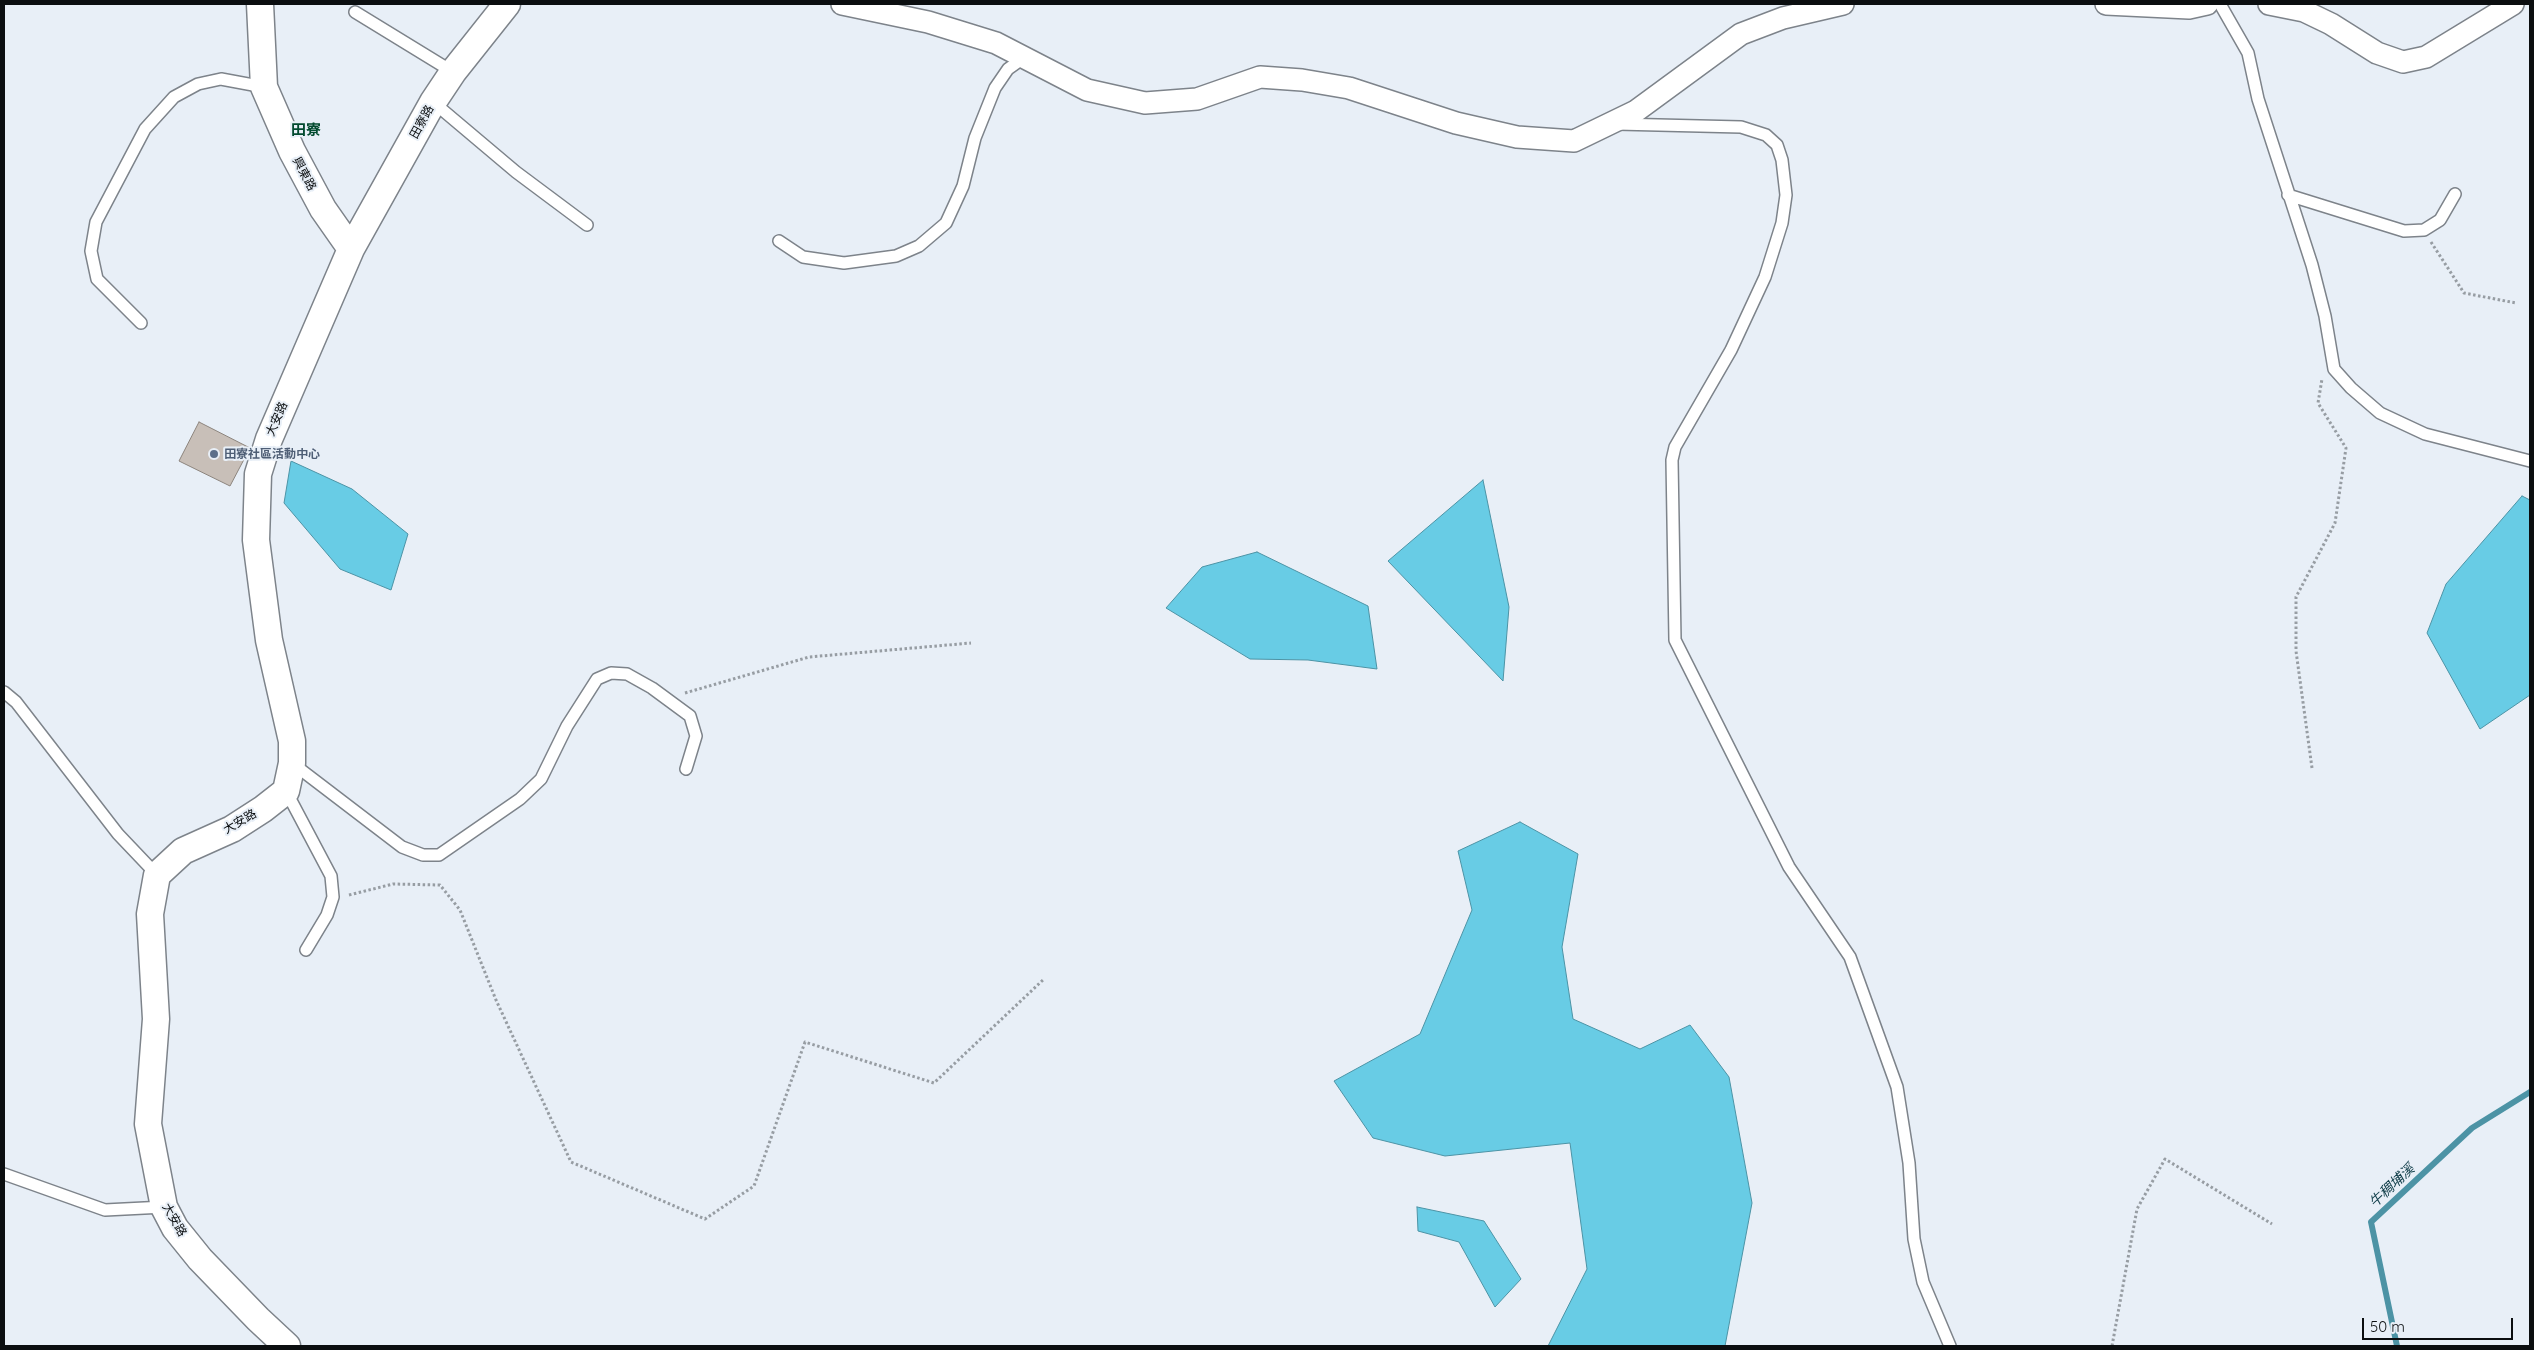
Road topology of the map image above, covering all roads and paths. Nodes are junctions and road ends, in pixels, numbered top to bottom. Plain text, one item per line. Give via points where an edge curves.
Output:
1 (260, 4) edge
2 (507, 4) edge
3 (842, 4) edge
4 (1843, 4) edge
5 (2106, 4) edge
6 (2207, 4) edge
7 (2220, 4) edge
8 (2269, 4) edge
9 (2513, 4) edge
10 (355, 12) dead end
11 (1022, 58) junction
12 (452, 72) junction
13 (264, 87) junction
14 (433, 102) junction
15 (1608, 124) junction
16 (2455, 194) dead end
17 (2288, 195) junction
18 (587, 224) dead end
19 (2424, 230) junction
20 (779, 241) dead end
21 (352, 249) junction
22 (2516, 303) dead end
23 (142, 323) dead end
24 (2329, 346) junction
25 (2530, 461) edge
26 (971, 643) dead end
27 (4, 692) edge
28 (666, 698) junction
29 (292, 763) junction
30 (2312, 768) dead end
31 (686, 769) dead end
32 (286, 791) junction
33 (157, 875) junction
34 (334, 896) junction
35 (306, 950) dead end
36 (1044, 979) dead end
37 (4, 1174) edge
38 (164, 1207) junction
39 (2272, 1224) dead end
40 (287, 1346) edge
41 (1950, 1346) edge
42 (2112, 1346) edge

1 - 13 street, 興東路
2 - 12 street, 田寮路
3 - 11 street via 928,22 996,43
4 - 15 street via 1783,18 1740,34 1636,111
5 - 6 street via 2189,8
7 - 17 lane via 2248,52 2258,99
8 - 9 street via 2304,11 2331,24 2377,54 2403,62 2426,57
10 - 12 lane
11 - 15 street via 1087,90 1145,103 1197,99 1260,77 1349,88 1456,123 1517,137 1574,141
11 - 20 lane via 1008,69 995,88 976,138 963,186 946,223 919,246 896,256 844,263 803,257
12 - 14 street, 田寮路
13 - 21 street, 興東路 via 314,193
13 - 23 lane via 221,79 198,84 174,97 145,129 96,222 91,251 98,279
14 - 18 lane via 516,172
14 - 21 street, 田寮路
15 - 41 lane via 1741,127 1766,135 1777,145 1782,160 1786,195 1782,222 1764,277 1730,350 1675,447 1672,460 1676,640 1789,867 1850,957 1897,1087 1909,1163 1919,1265
16 - 19 lane via 2440,220
17 - 19 lane via 2404,231
17 - 24 lane via 2312,265
19 - 22 path via 2464,293
21 - 29 street, 大安路 via 268,439 258,474 256,540 269,640 292,741
24 - 25 lane via 2334,369 2350,388 2380,413 2425,434
24 - 30 path via 2318,403 2346,448 2335,523 2296,596 2296,652
26 - 28 path via 808,657
27 - 33 lane via 16,702 118,834
28 - 29 lane via 627,674 611,673 597,679 567,726 541,780 520,799 439,855 423,855 402,847
28 - 31 lane via 690,716 696,736
29 - 32 street, 大安路
32 - 33 street, 大安路 via 232,828 183,850
32 - 34 lane via 331,876
33 - 38 street, 大安路 via 150,914 156,1019 148,1124
34 - 35 lane via 327,915
34 - 36 path via 362,893 393,884 440,885 460,910 496,1000 571,1162 705,1219 754,1186 806,1042 934,1083
37 - 38 lane via 105,1210
38 - 40 street, 大安路 via 175,1228 200,1258
39 - 42 path via 2165,1159 2137,1209

